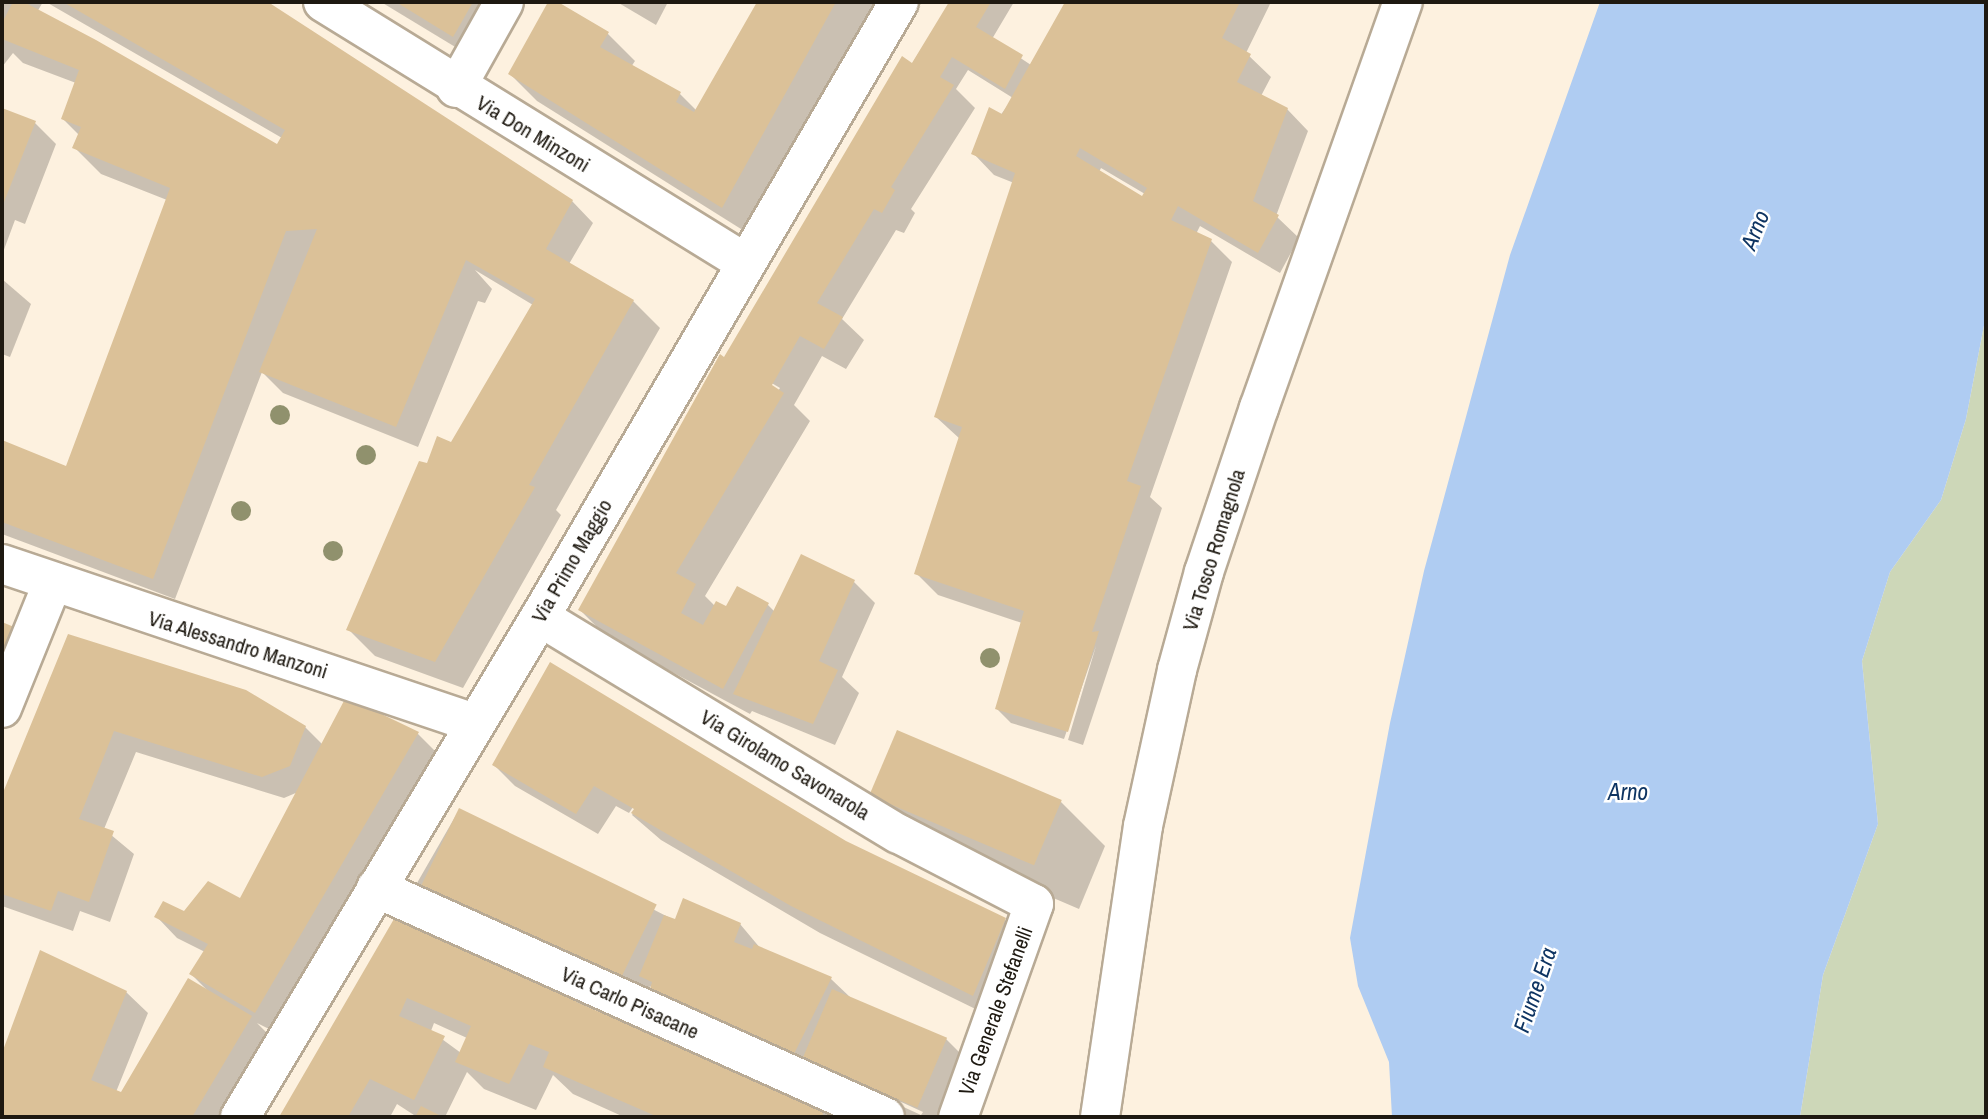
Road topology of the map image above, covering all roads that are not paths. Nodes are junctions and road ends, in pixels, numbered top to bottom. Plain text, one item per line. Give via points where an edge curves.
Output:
1 (323, 2) edge
2 (504, 2) edge
3 (900, 2) edge
4 (1403, 2) edge
5 (456, 88) junction
6 (746, 263) junction
7 (2, 564) edge
8 (52, 584) junction
9 (540, 617) junction
10 (2, 708) edge
11 (475, 723) junction
12 (376, 888) junction
13 (1034, 904) joint
14 (240, 1117) edge
15 (885, 1117) edge
16 (958, 1117) edge
17 (1100, 1117) edge

1 - 5 street, Via Don Minzoni
2 - 5 street
3 - 6 street, Via Primo Maggio
4 - 17 street, Via Tosco Romagnola via 1230,496 1177,670 1143,826
5 - 6 street, Via Don Minzoni
6 - 9 street, Via Primo Maggio
7 - 8 street, Via Alessandro Manzoni
8 - 10 street
8 - 11 street, Via Alessandro Manzoni
9 - 11 street, Via Primo Maggio
9 - 13 street, Via Girolamo Savonarola via 899,834
11 - 12 street, Via Primo Maggio
12 - 14 street, Via Primo Maggio
12 - 15 street, Via Carlo Pisacane
13 - 16 street, Via Generale Stefanelli

